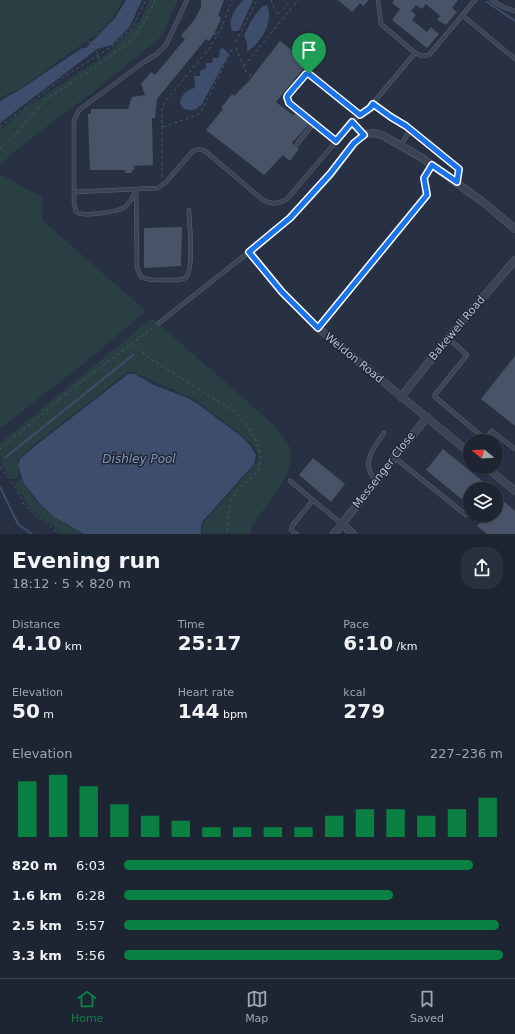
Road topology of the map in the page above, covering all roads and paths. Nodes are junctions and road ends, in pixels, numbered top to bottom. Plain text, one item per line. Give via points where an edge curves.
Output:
1 (146, 0) edge
2 (155, 0) edge
3 (187, 0) edge
4 (232, 0) edge
5 (234, 0) edge
6 (257, 0) edge
7 (271, 0) edge
8 (289, 0) edge
9 (298, 0) edge
10 (378, 0) edge
11 (475, 0) edge
12 (492, 0) edge
13 (230, 4) junction
14 (515, 11) edge
15 (462, 16) junction
16 (214, 33) dead end
17 (218, 35) junction
18 (220, 37) dead end
19 (89, 41) dead end
20 (236, 42) dead end
21 (233, 48) dead end
22 (236, 48) dead end
23 (415, 53) junction
24 (98, 56) junction
25 (515, 58) edge
26 (100, 64) junction
27 (244, 66) junction
28 (252, 77) dead end
29 (373, 104) junction
30 (360, 115) junction
31 (352, 122) junction
32 (314, 123) junction
33 (406, 126) junction
34 (0, 127) edge
35 (161, 128) junction
36 (364, 135) junction
37 (336, 141) junction
38 (297, 144) dead end
39 (400, 146) junction
40 (0, 149) edge
41 (432, 165) junction
42 (457, 182) junction
43 (162, 186) junction
44 (136, 190) junction
45 (74, 192) junction
46 (189, 210) dead end
47 (515, 229) edge
48 (249, 252) junction
49 (515, 260) edge
50 (159, 323) joint
51 (318, 328) junction
52 (448, 338) junction
53 (133, 344) junction
54 (401, 397) junction
55 (427, 417) junction
56 (384, 433) dead end
57 (478, 434) edge
58 (503, 440) edge
59 (463, 448) edge
60 (0, 449) edge
61 (515, 450) edge
62 (394, 457) junction
63 (0, 468) edge
64 (494, 474) edge
65 (290, 481) dead end
66 (376, 481) junction
67 (515, 491) edge
68 (313, 500) junction
69 (463, 514) edge
70 (342, 524) junction
71 (60, 534) edge
72 (227, 534) edge
73 (297, 534) edge
74 (334, 534) edge
75 (353, 534) edge

1 - 24 path via 133,26 114,45
2 - 26 path via 132,40
3 - 45 lane via 166,45 80,110 74,121
4 - 13 path
5 - 13 path
6 - 20 path
7 - 8 path via 277,15
9 - 27 path
10 - 23 lane via 381,24
11 - 15 lane
12 - 14 lane
13 - 17 path
15 - 23 lane via 429,55
15 - 25 lane
16 - 17 path
17 - 18 path
17 - 35 path via 164,103 161,111
19 - 24 path
21 - 35 path via 201,112
22 - 27 path
23 - 29 lane
24 - 26 path
24 - 34 path via 65,76
26 - 40 path via 46,99
27 - 28 path
29 - 30 lane
29 - 33 lane
30 - 31 lane
30 - 32 lane via 306,74 288,95 287,100
31 - 36 lane
31 - 37 lane
32 - 37 lane
32 - 38 lane
33 - 39 lane via 409,131
33 - 42 lane via 459,169
35 - 43 path
36 - 39 street via 375,133
36 - 48 street via 354,143 290,218
37 - 43 lane via 288,199 279,203 270,204 263,200 200,149 192,152
39 - 41 street
41 - 42 street
41 - 51 lane via 424,178 427,195
42 - 47 street
43 - 44 lane
44 - 45 lane
44 - 45 lane via 130,202 121,209 83,215 76,212
44 - 46 lane via 138,268 141,277 177,280 187,275 190,265
48 - 50 lane
48 - 51 street, Weldon Road via 282,292
49 - 52 street, Bakewell Road
50 - 53 path
51 - 54 street, Weldon Road
52 - 54 street, Bakewell Road
52 - 57 lane via 467,356 434,396
53 - 60 path via 76,386
53 - 72 path via 148,358 242,417 254,437 260,457 259,468 236,492
54 - 55 street, Weldon Road
55 - 59 street, Weldon Road
55 - 62 street, Messenger Close
56 - 66 lane via 369,460 369,471
58 - 61 lane
62 - 66 street, Messenger Close
62 - 69 lane
63 - 71 path via 17,489 29,510
64 - 67 street
65 - 68 lane
66 - 70 street, Messenger Close
68 - 70 lane
68 - 73 lane via 292,526 291,530
70 - 74 street, Messenger Close
70 - 75 street

